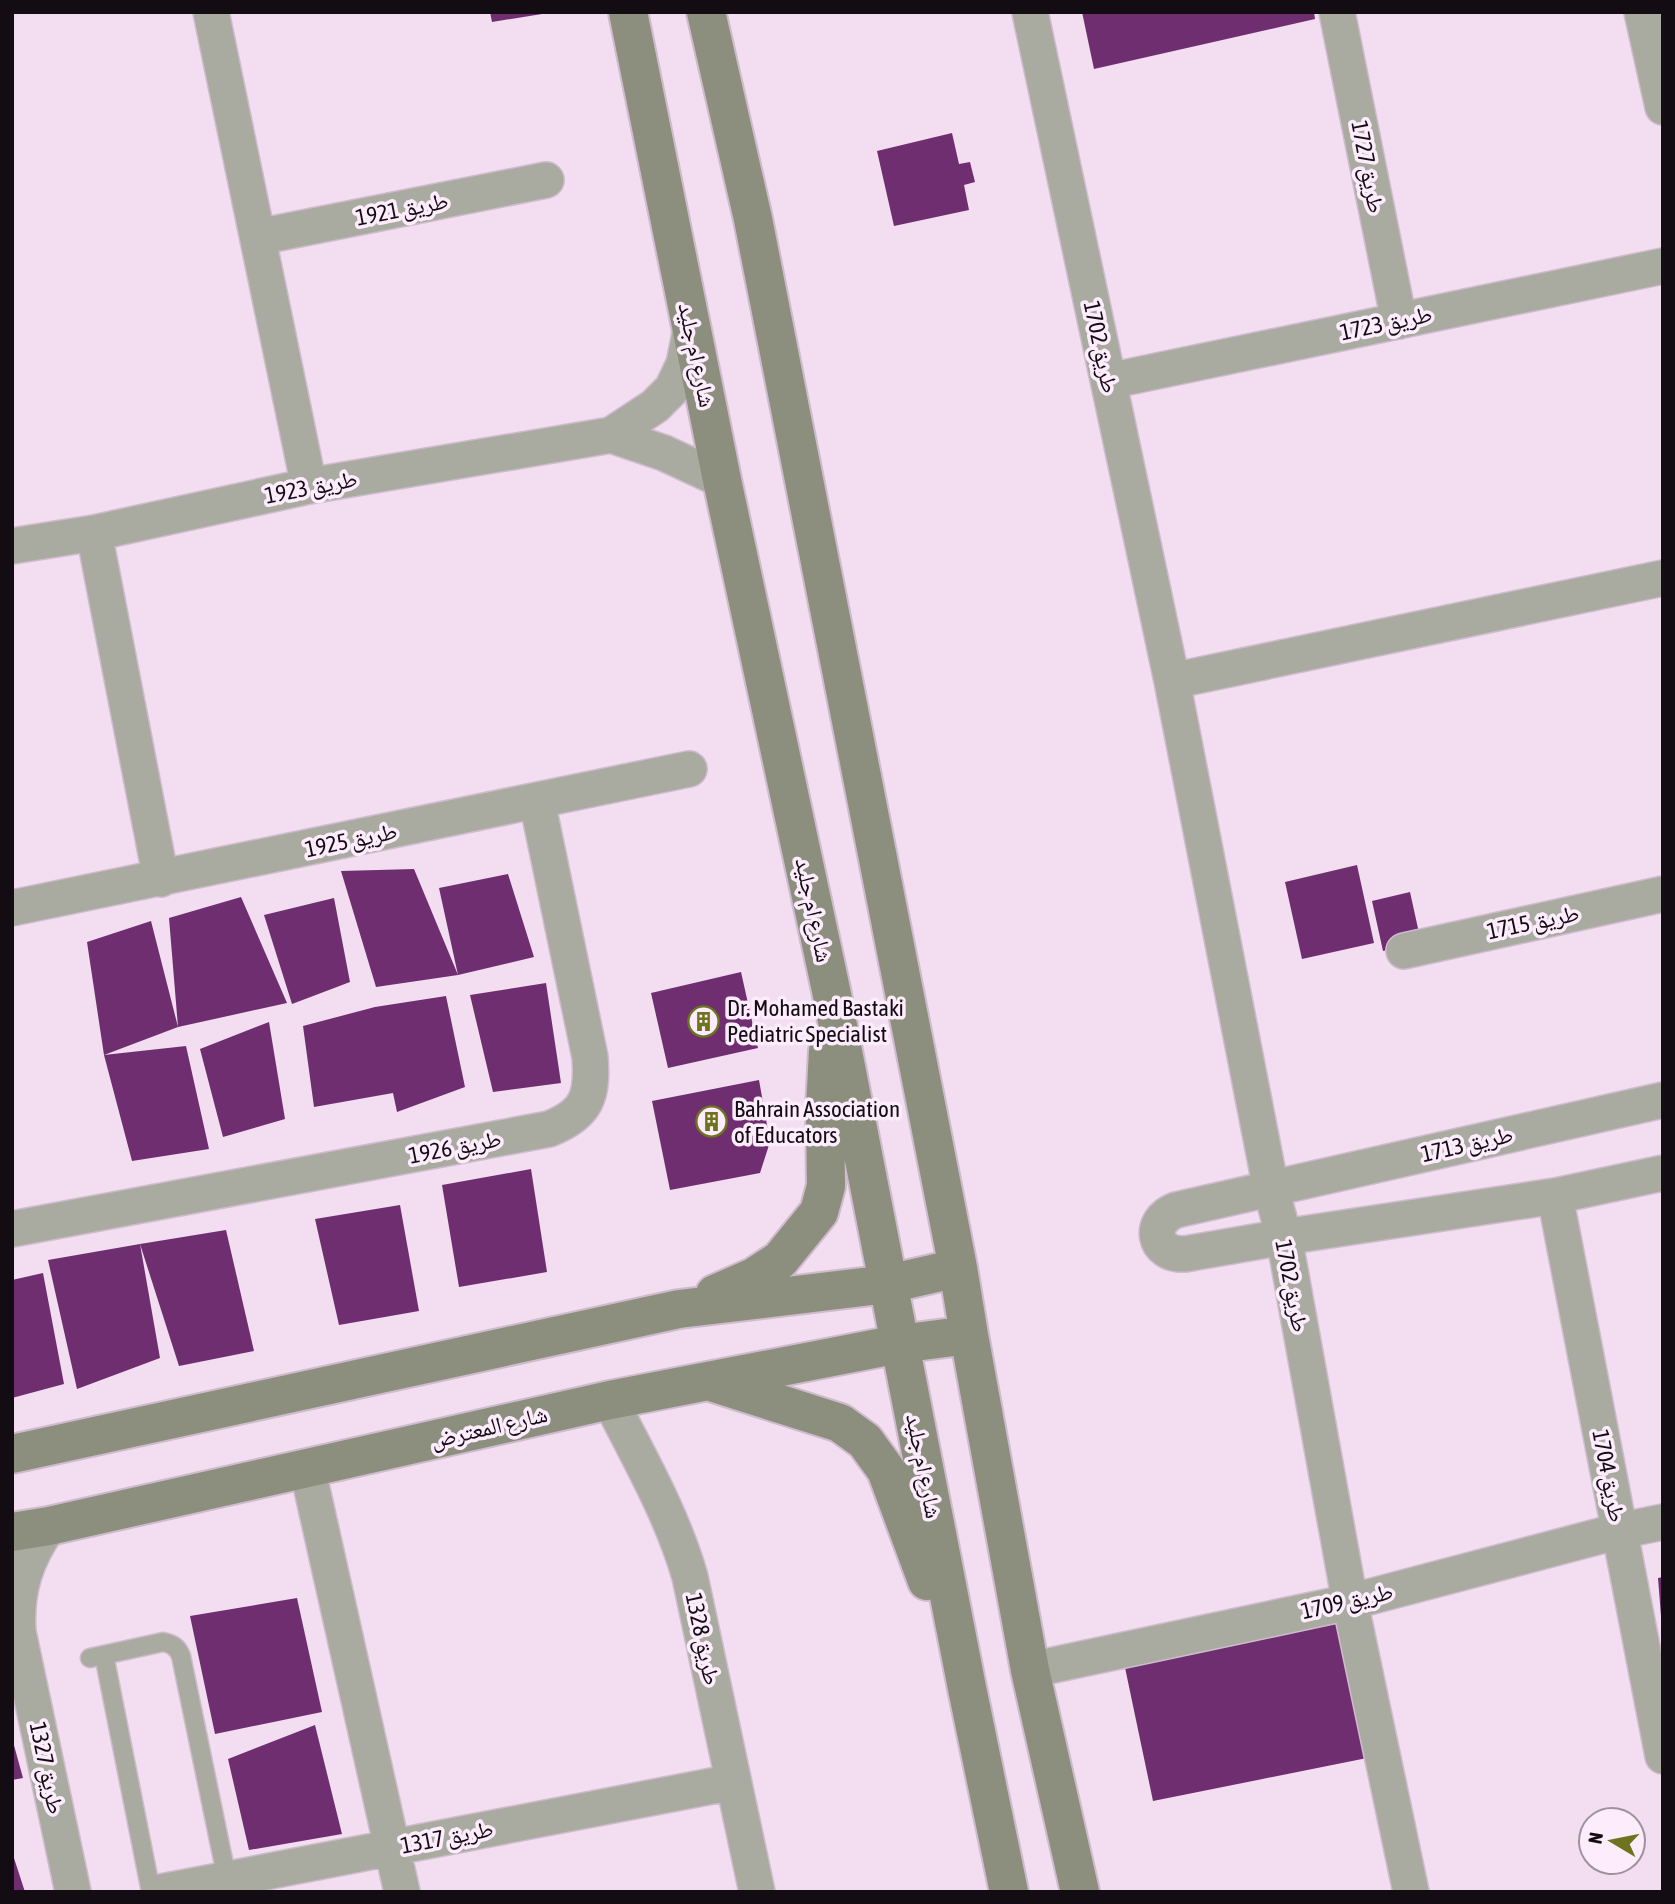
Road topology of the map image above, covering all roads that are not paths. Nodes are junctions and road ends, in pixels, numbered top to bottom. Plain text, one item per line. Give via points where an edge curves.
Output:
1 (211, 12) edge
2 (628, 12) edge
3 (706, 12) edge
4 (718, 12) edge
5 (1030, 12) edge
6 (1337, 12) edge
7 (1642, 12) edge
8 (718, 70) junction
9 (1663, 107) edge
10 (546, 180) dead end
11 (258, 237) junction
12 (1663, 266) edge
13 (1399, 321) junction
14 (691, 329) junction
15 (1109, 381) junction
16 (611, 435) junction
17 (722, 480) junction
18 (309, 486) junction
19 (94, 533) junction
20 (12, 546) edge
21 (1663, 578) edge
22 (1172, 681) junction
23 (689, 769) dead end
24 (537, 801) junction
25 (161, 879) junction
26 (1663, 894) edge
27 (12, 908) edge
28 (1404, 951) dead end
29 (831, 990) junction
30 (1663, 1100) edge
31 (1663, 1173) edge
32 (1271, 1189) junction
33 (1555, 1196) junction
34 (12, 1229) edge
35 (1284, 1237) junction
36 (958, 1268) junction
37 (888, 1284) junction
38 (679, 1309) junction
39 (968, 1335) junction
40 (900, 1344) junction
41 (708, 1381) junction
42 (610, 1400) junction
43 (12, 1454) edge
44 (307, 1467) junction
45 (1663, 1522) edge
46 (49, 1526) junction
47 (1619, 1531) junction
48 (12, 1532) edge
49 (1350, 1602) junction
50 (1030, 1670) junction
51 (967, 1688) junction
52 (1663, 1756) edge
53 (733, 1782) junction
54 (393, 1848) junction
55 (227, 1879) junction
56 (73, 1892) edge
57 (151, 1892) edge
58 (161, 1892) edge
59 (402, 1892) edge
60 (757, 1892) edge
61 (1009, 1892) edge
62 (1080, 1892) edge
63 (1411, 1892) edge

1 - 11 street
2 - 14 street, شارع ام جليد
3 - 8 street
4 - 8 street
5 - 15 street, طريق 1702
6 - 13 street, طريق 1727
7 - 9 street
8 - 36 street via 756,233
10 - 11 street, طريق 1921
11 - 18 street
12 - 13 street, طريق 1723
13 - 15 street, طريق 1723
14 - 16 street, طريق 1923 via 684,364 672,389
14 - 17 street, شارع ام جليد
15 - 22 street, طريق 1702
16 - 17 street, طريق 1923
16 - 18 street, طريق 1923
17 - 29 street, شارع ام جليد
18 - 19 street, طريق 1923
19 - 20 street, طريق 1923
19 - 25 street
21 - 22 street
22 - 32 street, طريق 1702
23 - 24 street, طريق 1925
24 - 25 street, طريق 1925
24 - 34 street, طريق 1926 via 592,1075 590,1094 566,1123
25 - 27 street, طريق 1925
26 - 28 street, طريق 1715
29 - 37 street, شارع ام جليد
29 - 38 street via 826,1186 819,1212 780,1260 754,1277
30 - 32 street, طريق 1713
31 - 33 street
32 - 35 street, طريق 1702
32 - 35 street, طريق 1713 via 1167,1214 1157,1232 1159,1242 1175,1255
33 - 35 street
33 - 47 street, طريق 1704
35 - 49 street, طريق 1702
36 - 37 street
36 - 39 street
37 - 38 street
37 - 40 street, شارع ام جليد
38 - 43 street
39 - 40 street, شارع المعترض
39 - 50 street
40 - 41 street, شارع المعترض
40 - 51 street, شارع ام جليد
41 - 42 street, شارع المعترض
41 - 51 street via 840,1423 865,1441 886,1470
42 - 44 street, شارع المعترض
42 - 53 street, طريق 1328 via 682,1547
44 - 46 street, شارع المعترض
44 - 54 street
45 - 47 street, طريق 1709
46 - 48 street, شارع المعترض
46 - 56 street, طريق 1327 via 20,1583 18,1632
47 - 49 street, طريق 1709
47 - 52 street, طريق 1704
49 - 50 street, طريق 1709
49 - 63 street, طريق 1702
50 - 62 street
51 - 61 street, شارع ام جليد
53 - 54 street, طريق 1317
53 - 60 street, طريق 1328
54 - 55 street, طريق 1317
54 - 59 street
55 - 57 lane via 184,1669 178,1648 163,1642 97,1656
55 - 58 street, طريق 1317

